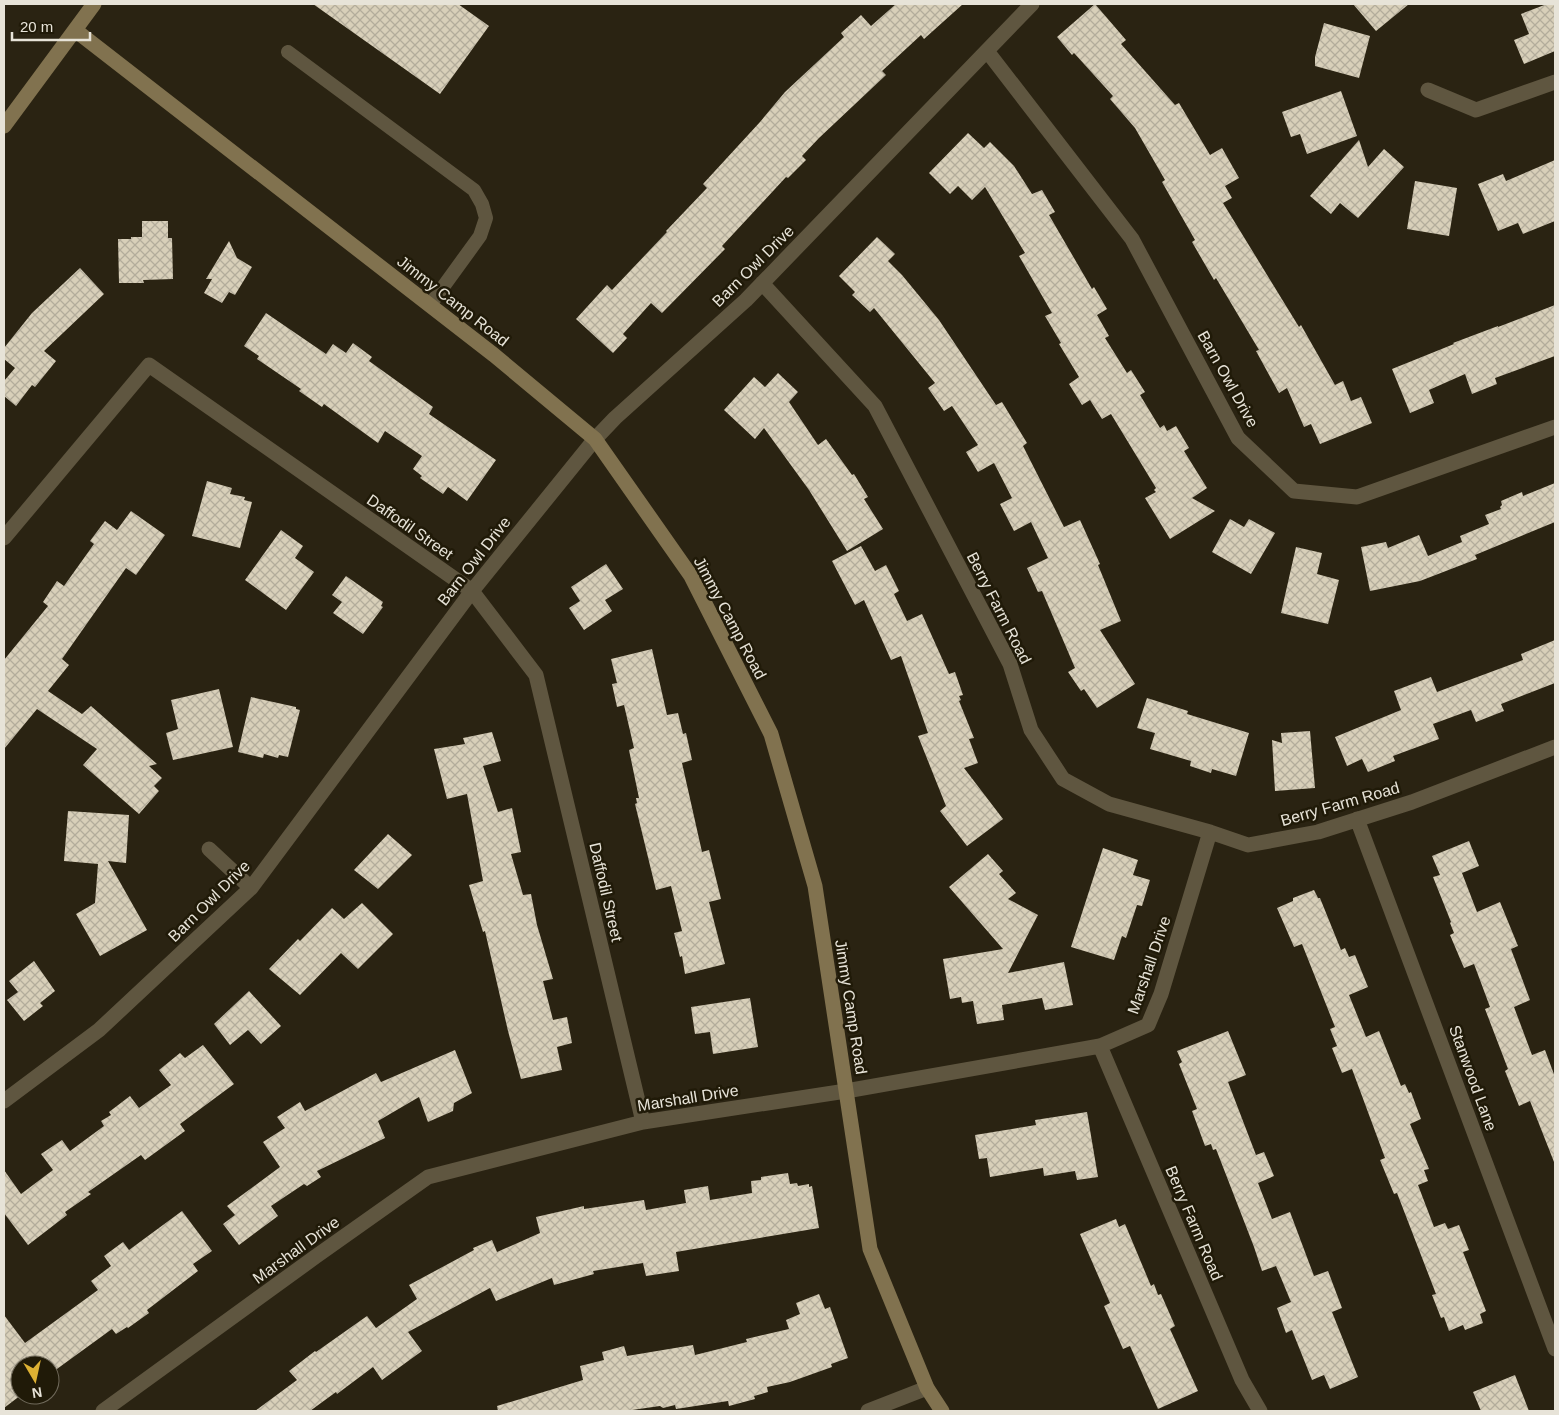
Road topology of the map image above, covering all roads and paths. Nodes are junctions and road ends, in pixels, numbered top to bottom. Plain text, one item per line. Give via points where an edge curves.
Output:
1 (94, 4) edge
2 (1032, 4) edge
3 (75, 30) junction
4 (987, 50) junction
5 (288, 52) dead end
6 (1555, 82) edge
7 (1428, 90) dead end
8 (4, 126) edge
9 (762, 283) junction
10 (430, 305) junction
11 (1555, 427) edge
12 (595, 439) junction
13 (4, 538) edge
14 (472, 591) junction
15 (1555, 747) edge
16 (1357, 819) junction
17 (1210, 832) junction
18 (209, 849) dead end
19 (251, 888) junction
20 (1100, 1046) junction
21 (846, 1091) junction
22 (4, 1100) edge
23 (643, 1122) junction
24 (1555, 1349) edge
25 (927, 1388) junction
26 (103, 1411) edge
27 (868, 1411) edge
28 (942, 1411) edge
29 (1260, 1411) edge

1 - 3 street
2 - 4 street, Barn Owl Drive
3 - 8 street
3 - 10 street, Jimmy Camp Road
4 - 9 street, Barn Owl Drive
4 - 11 street, Barn Owl Drive via 1132,239 1238,438 1294,491 1357,497
5 - 10 lane via 474,190 482,204 486,218 480,236
6 - 7 street via 1476,110
9 - 12 street, Barn Owl Drive
9 - 17 street, Berry Farm Road via 876,406 1010,664 1031,730 1063,779 1109,804
10 - 12 street, Jimmy Camp Road
12 - 14 street, Barn Owl Drive
12 - 21 street, Jimmy Camp Road via 691,576 771,734 815,886
13 - 14 street, Daffodil Street via 149,365
14 - 19 street, Barn Owl Drive
14 - 23 street, Daffodil Street via 536,675
15 - 16 street, Berry Farm Road via 1412,802
16 - 17 street, Berry Farm Road via 1318,832 1248,845
16 - 24 street, Stanwood Lane
17 - 20 street, Marshall Drive via 1161,994 1148,1025
18 - 19 street
19 - 22 street, Barn Owl Drive via 99,1030
20 - 21 street, Marshall Drive
20 - 29 street, Berry Farm Road via 1242,1380
21 - 23 street, Marshall Drive
21 - 25 street, Jimmy Camp Road via 870,1249
23 - 26 street, Marshall Drive via 428,1177
25 - 27 street
25 - 28 street, Jimmy Camp Road

